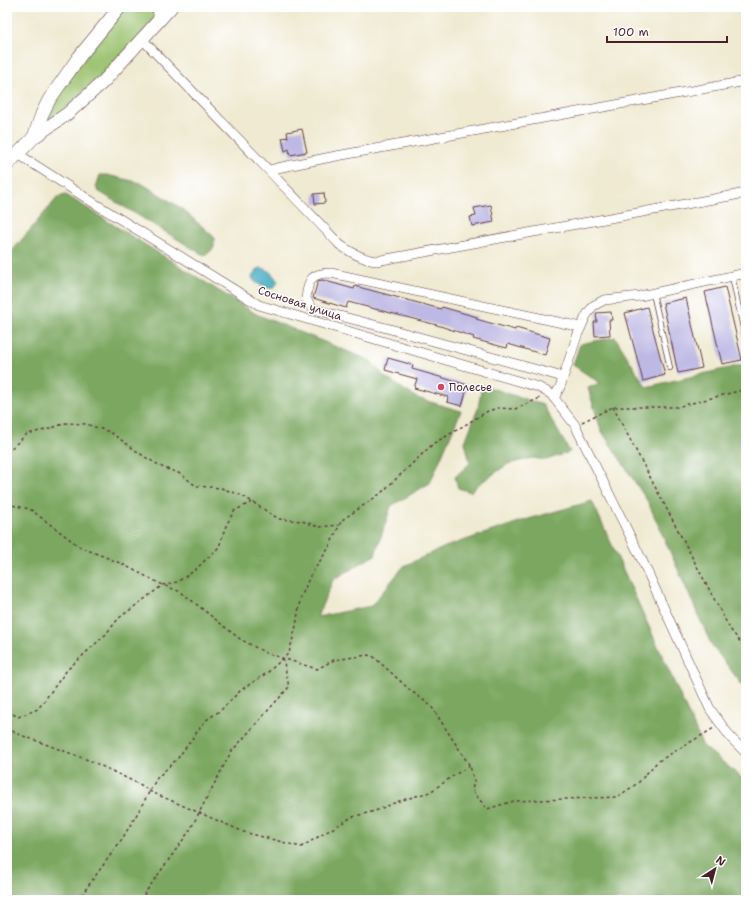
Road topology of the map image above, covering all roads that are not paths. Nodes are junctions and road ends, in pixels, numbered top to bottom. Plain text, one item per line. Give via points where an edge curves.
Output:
1 (120, 7) edge
2 (157, 7) edge
3 (171, 7) edge
4 (157, 23) junction
5 (142, 39) junction
6 (746, 82) edge
7 (34, 136) junction
8 (11, 160) edge
9 (270, 170) junction
10 (746, 193) edge
11 (746, 273) edge
12 (732, 276) junction
13 (653, 293) junction
14 (581, 327) junction
15 (746, 342) edge
16 (670, 368) dead end
17 (563, 377) junction
18 (554, 397) junction
19 (746, 753) edge

1 - 7 main road via 79,57 49,100
2 - 4 street
3 - 4 main road
4 - 5 main road
5 - 7 main road via 83,100 54,124
5 - 9 street via 226,128
6 - 9 street
7 - 8 main road
8 - 18 street, Сосновая улица via 94,203 259,305 538,387
9 - 10 street via 340,245 376,261
11 - 12 street
12 - 13 street
12 - 15 lane
13 - 14 street via 604,300 590,310
13 - 16 lane
14 - 17 street
14 - 17 street via 331,273 320,273 310,279 306,299 313,309
17 - 18 street
18 - 19 street via 575,425 642,560 710,709 731,738

